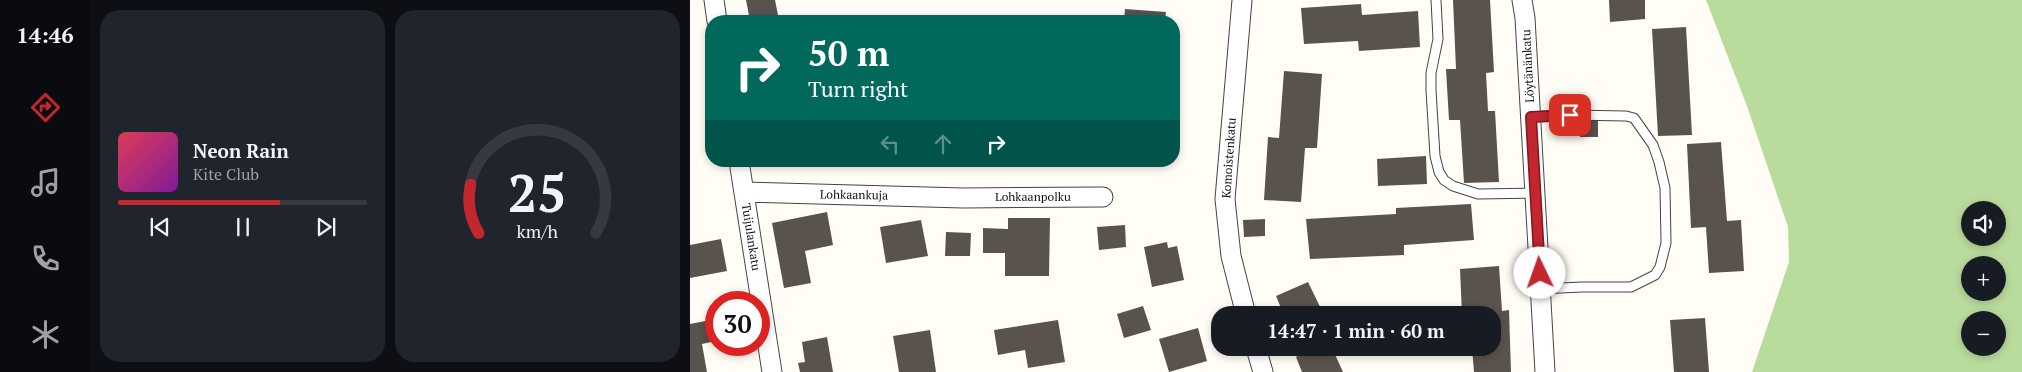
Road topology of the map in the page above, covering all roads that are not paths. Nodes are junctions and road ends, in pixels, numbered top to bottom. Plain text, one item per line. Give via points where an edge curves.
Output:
1 (714, 0) edge
2 (1242, 0) edge
3 (1436, 0) edge
4 (1522, 0) edge
5 (716, 15) edge
6 (1531, 117) junction
7 (740, 167) edge
8 (744, 192) junction
9 (1535, 193) junction
10 (1103, 196) dead end
11 (963, 198) joint
12 (1540, 289) junction
13 (1244, 306) edge
14 (1258, 356) edge
15 (772, 372) edge
16 (1263, 372) edge
17 (1545, 372) edge

1 - 5 street
2 - 13 street, Komoistenkatu via 1225,199 1231,256
3 - 9 lane via 1438,39 1431,90 1435,156 1444,180 1478,194
4 - 6 street, Löytänänkatu
6 - 9 street, Löytänänkatu
6 - 12 lane via 1634,118 1653,144 1665,188 1666,243 1656,275 1631,287
7 - 8 street, Tuijulankatu
8 - 11 street, Lohkaankuja
8 - 15 street, Tuijulankatu
9 - 12 street, Löytänänkatu
10 - 11 street, Lohkaanpolku
12 - 17 street, Löytänänkatu
14 - 16 street

